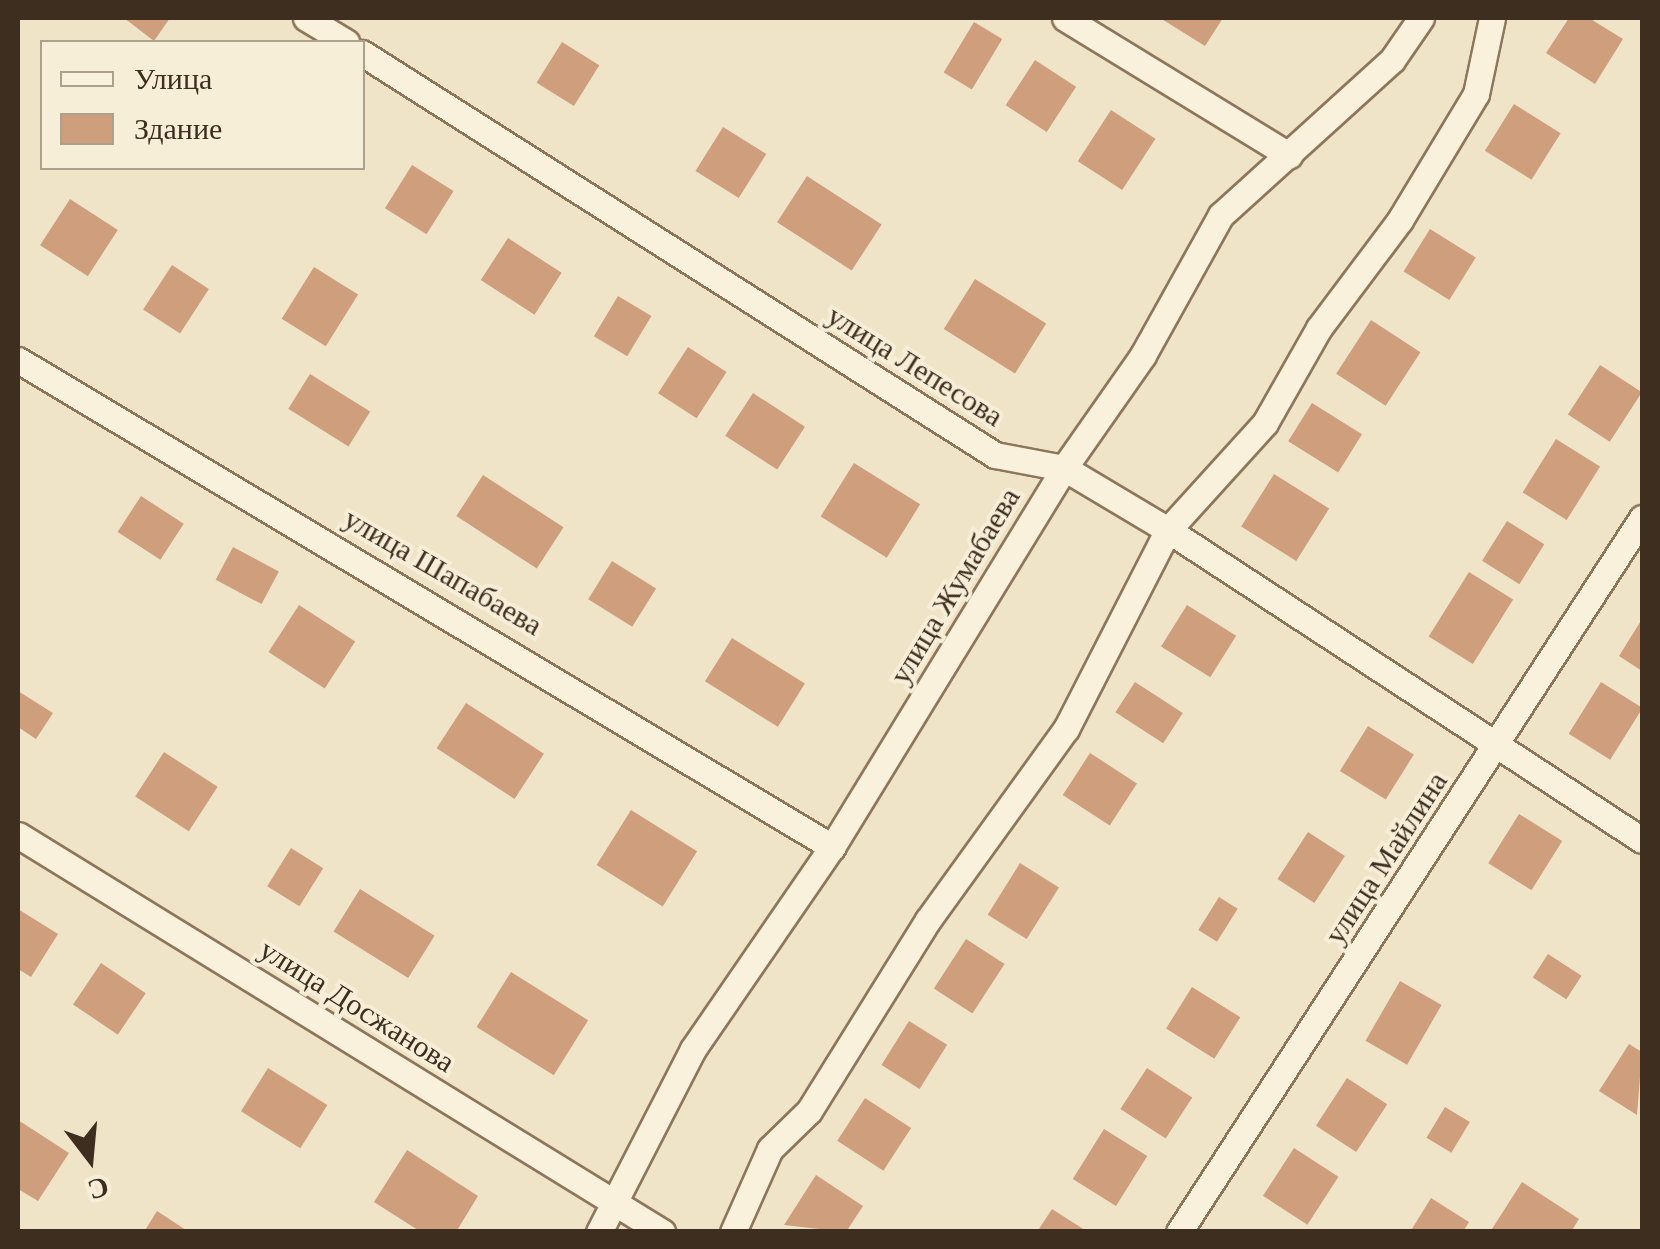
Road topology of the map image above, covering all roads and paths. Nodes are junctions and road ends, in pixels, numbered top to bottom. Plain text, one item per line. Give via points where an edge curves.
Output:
1 (306, 18) edge
2 (1065, 18) edge
3 (1422, 18) edge
4 (1492, 18) edge
5 (343, 40) edge
6 (365, 55) edge
7 (1289, 155) junction
8 (18, 360) edge
9 (1064, 468) junction
10 (1642, 518) edge
11 (1168, 530) junction
12 (1498, 747) junction
13 (18, 835) edge
14 (1642, 840) edge
15 (832, 847) junction
16 (616, 1204) junction
17 (599, 1232) edge
18 (662, 1232) edge
19 (733, 1232) edge
20 (1178, 1232) edge

1 - 5 street
2 - 7 street
3 - 7 street, улица Жумабаева via 1392,60
4 - 11 street via 1476,94 1400,220 1319,328 1265,423
6 - 9 street, улица Лепесова via 995,455
7 - 9 street, улица Жумабаева via 1221,215 1143,355
8 - 15 street, улица Шапабаева
9 - 11 street, улица Лепесова
9 - 15 street, улица Жумабаева
10 - 12 street, улица Майлина
11 - 12 street, улица Лепесова
11 - 19 street via 1066,729 928,920 809,1111 770,1149
12 - 14 street, улица Лепесова
12 - 20 street, улица Майлина
13 - 16 street, улица Досжанова
15 - 16 street, улица Жумабаева via 693,1050
16 - 17 street, улица Жумабаева
16 - 18 street, улица Досжанова

